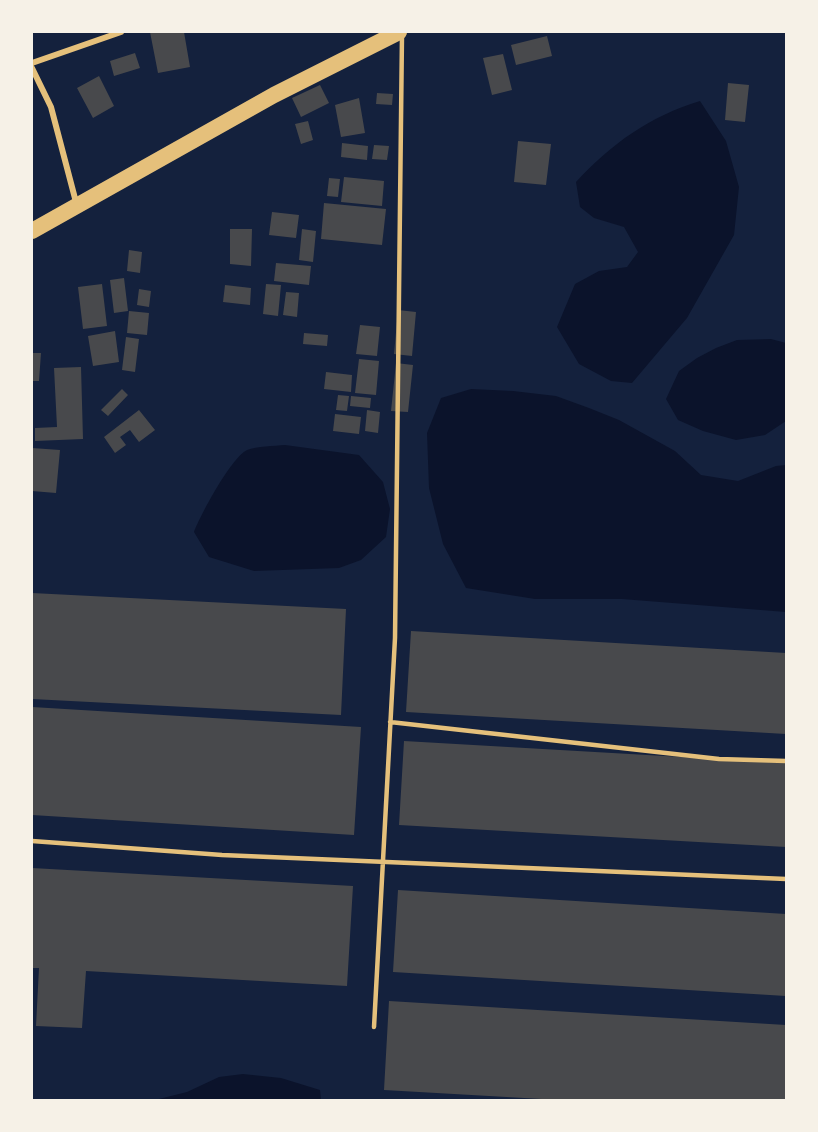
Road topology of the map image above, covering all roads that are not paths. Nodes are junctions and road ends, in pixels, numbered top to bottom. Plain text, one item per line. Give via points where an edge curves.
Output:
1 (121, 32) edge
2 (400, 32) edge
3 (32, 63) edge
4 (32, 68) edge
5 (77, 206) junction
6 (32, 231) edge
7 (390, 722) junction
8 (786, 760) edge
9 (32, 841) edge
10 (383, 862) junction
11 (786, 879) edge
12 (375, 1027) dead end

1 - 3 street
2 - 5 highway via 274,95
2 - 7 lane
4 - 5 street via 51,107
5 - 6 highway
7 - 8 lane via 719,759
7 - 10 lane
9 - 10 lane
10 - 11 lane
10 - 12 lane

